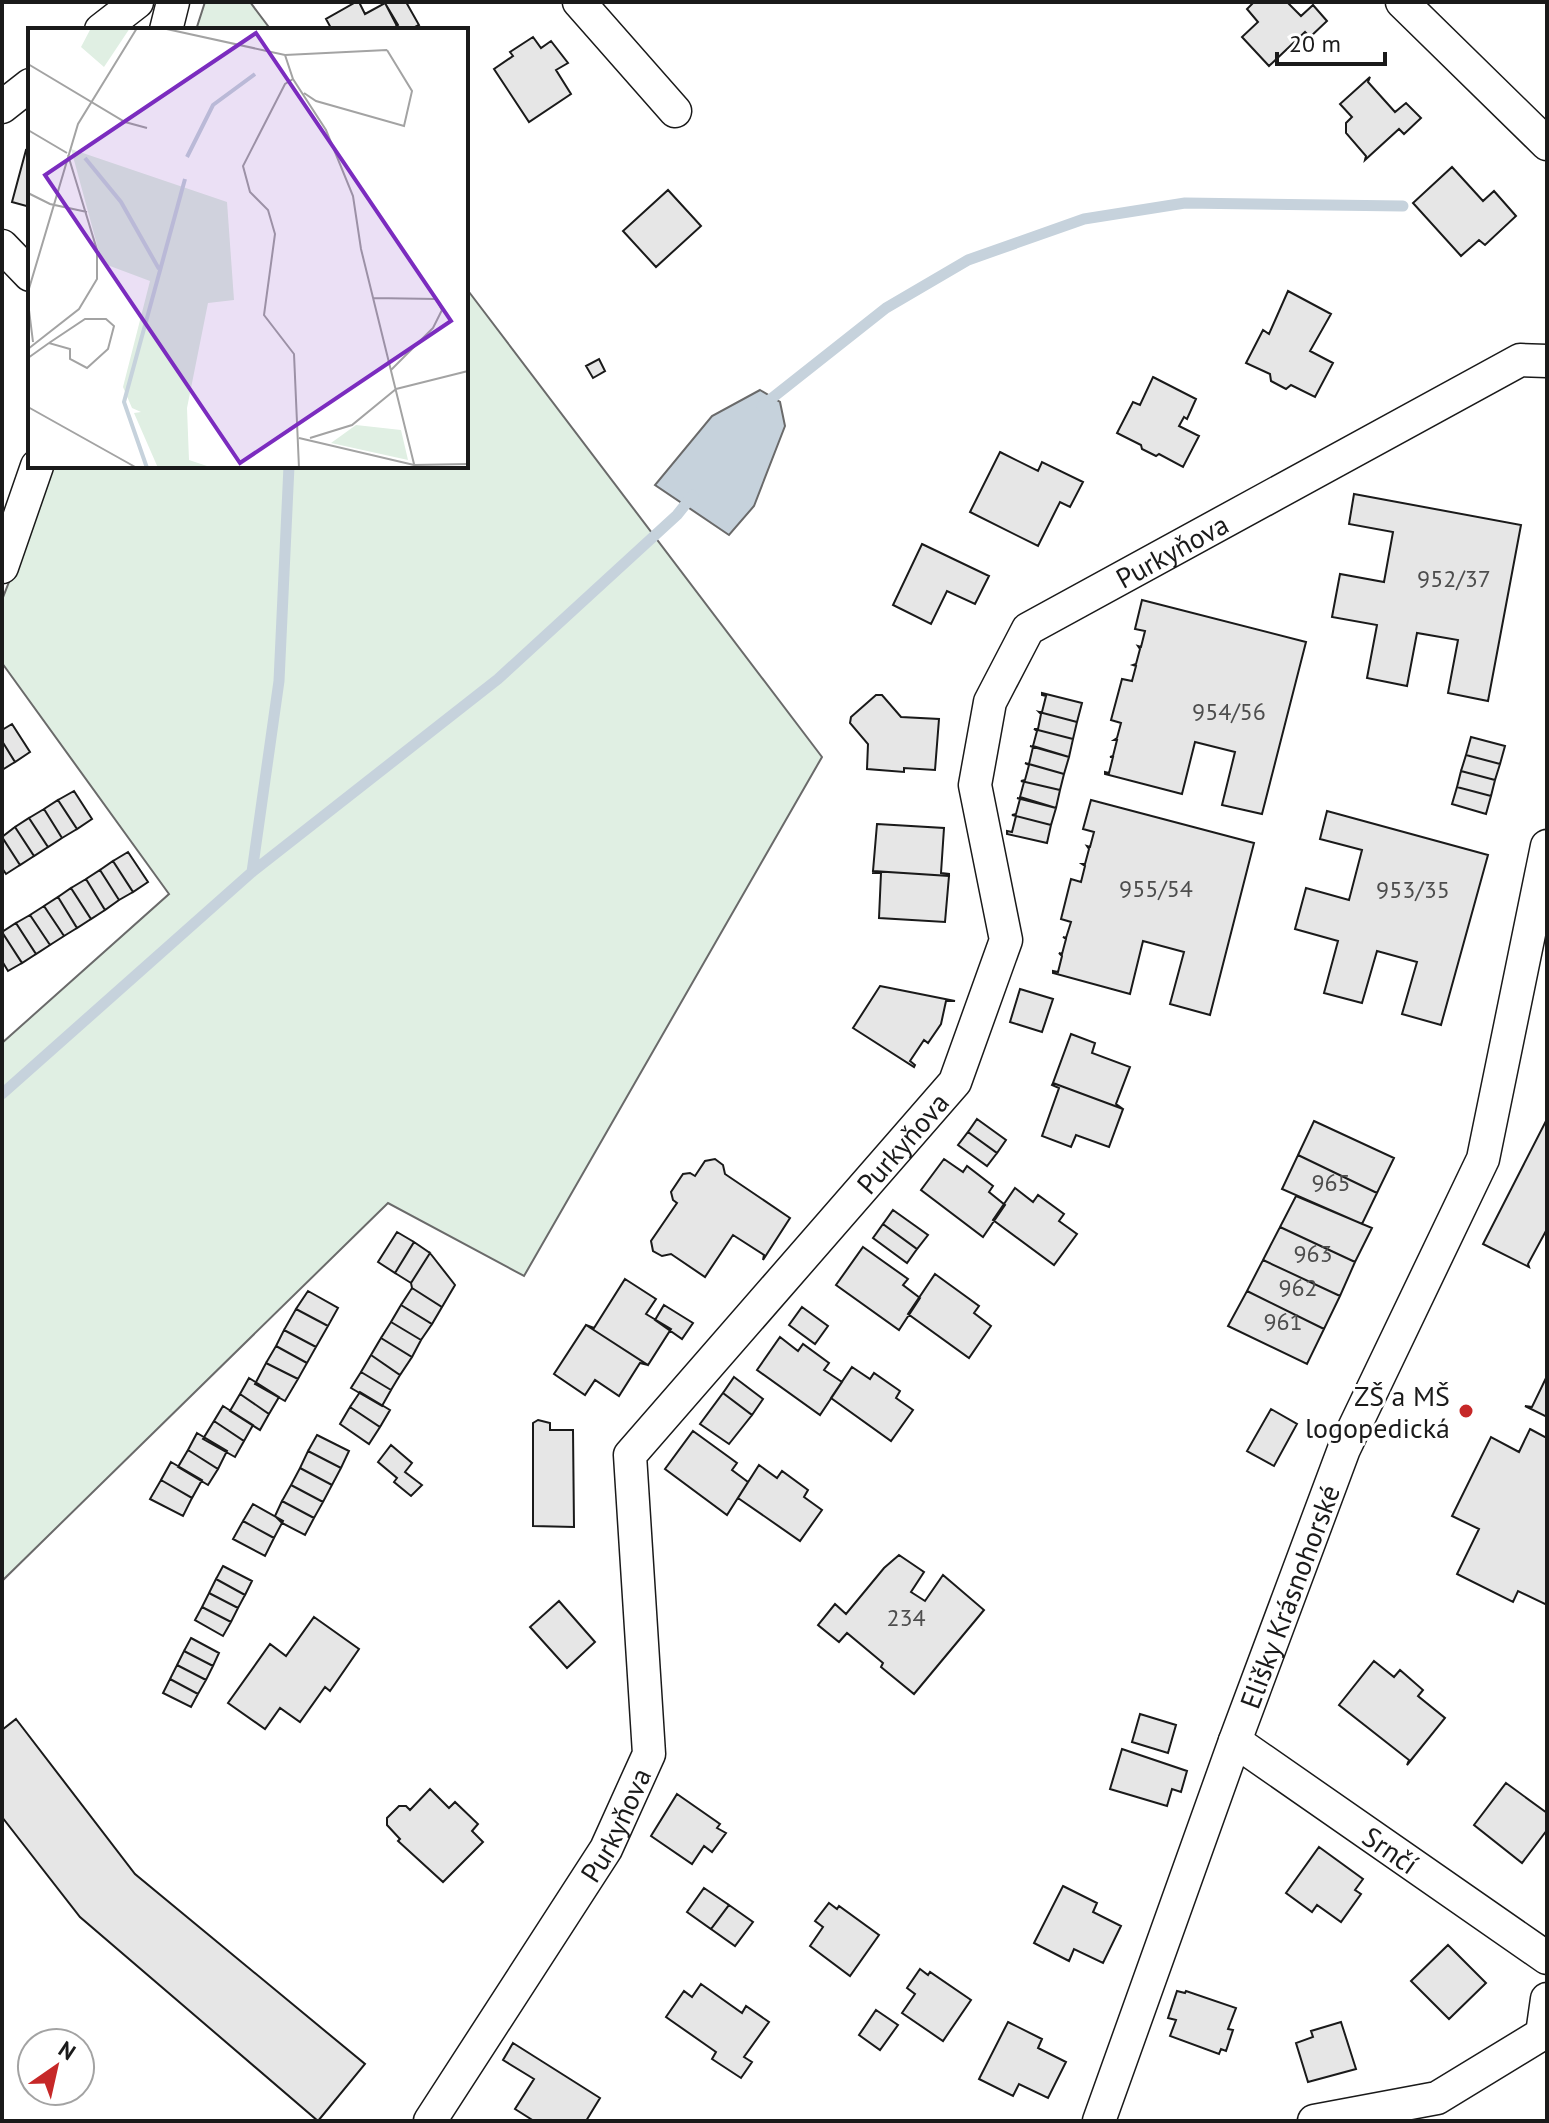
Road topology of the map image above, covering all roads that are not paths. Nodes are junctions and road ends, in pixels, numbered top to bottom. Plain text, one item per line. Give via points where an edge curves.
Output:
1 (137, 2) edge
2 (173, 2) edge
3 (579, 2) edge
4 (1402, 2) edge
5 (104, 28) edge
6 (166, 28) edge
7 (28, 87) edge
8 (2, 107) edge
9 (675, 111) dead end
10 (1547, 144) edge
11 (2, 246) edge
12 (28, 273) edge
13 (1547, 361) edge
14 (36, 468) edge
15 (2, 567) edge
16 (1547, 846) edge
17 (1235, 1741) junction
18 (1547, 1958) edge
19 (1547, 1999) edge
20 (430, 2121) edge
21 (1099, 2121) edge
22 (1314, 2121) edge

1 - 5 street
2 - 6 street
3 - 9 street
4 - 10 street
7 - 8 street
11 - 12 street
13 - 20 street, Purkyňova via 1520,360 1028,629 990,702 975,785 1006,940 955,1082 630,1455 649,1754 606,1849
14 - 15 street
16 - 17 street, Elišky Krásnohorské via 1483,1159 1344,1449
17 - 18 street, Srnčí
17 - 21 street, Elišky Krásnohorské
19 - 22 street via 1542,2034 1437,2098

